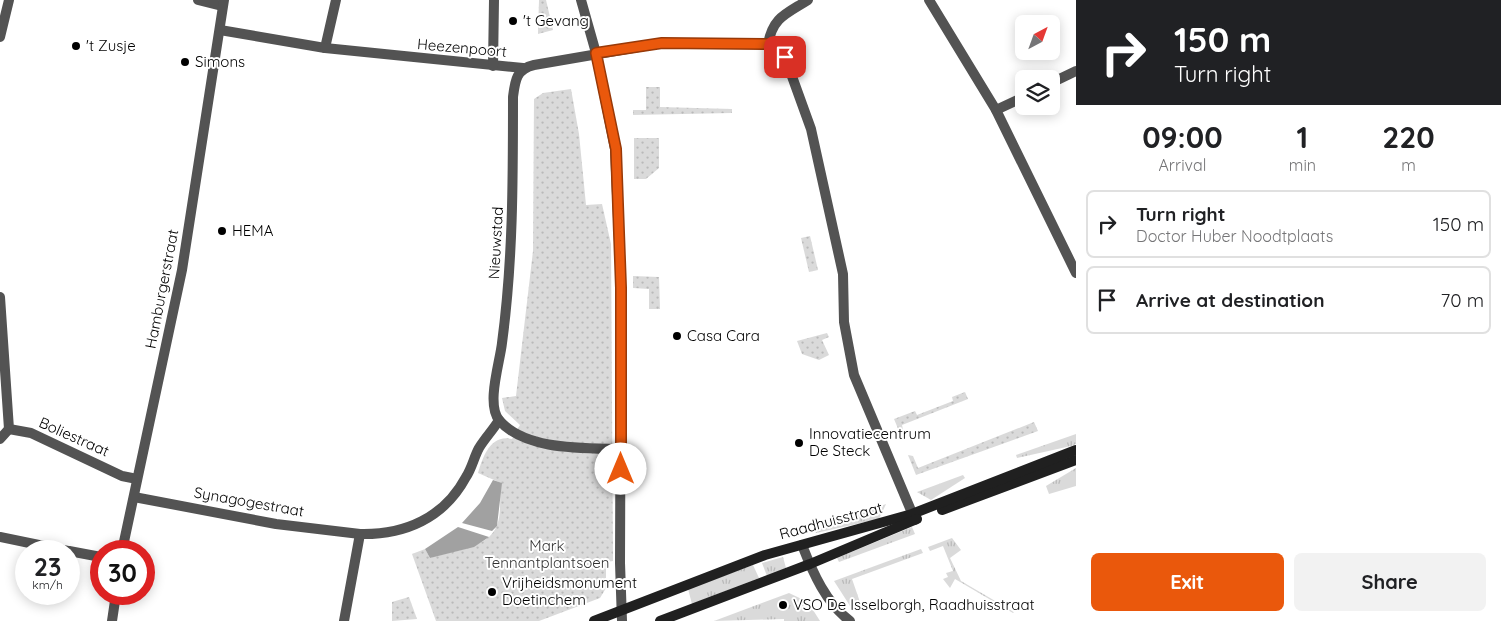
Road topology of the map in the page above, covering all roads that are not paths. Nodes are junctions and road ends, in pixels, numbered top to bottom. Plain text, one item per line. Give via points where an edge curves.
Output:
1 (9, 0) edge
2 (198, 0) edge
3 (336, 0) edge
4 (494, 0) edge
5 (581, 0) edge
6 (808, 0) edge
7 (929, 0) edge
8 (223, 3) edge
9 (220, 30) junction
10 (0, 37) edge
11 (768, 44) junction
12 (325, 48) junction
13 (596, 53) junction
14 (493, 66) junction
15 (523, 68) junction
16 (1076, 71) edge
17 (1060, 79) edge
18 (1015, 101) edge
19 (996, 110) junction
20 (1076, 273) edge
21 (0, 297) edge
22 (1, 339) edge
23 (499, 420) junction
24 (9, 429) junction
25 (0, 439) edge
26 (621, 449) junction
27 (1076, 450) edge
28 (1076, 460) edge
29 (137, 479) junction
30 (134, 497) junction
31 (914, 517) junction
32 (360, 534) junction
33 (0, 538) edge
34 (124, 540) edge
35 (15, 541) edge
36 (802, 545) junction
37 (812, 569) junction
38 (114, 605) edge
39 (622, 610) junction
40 (112, 621) edge
41 (344, 621) edge
42 (594, 621) edge
43 (622, 621) edge
44 (660, 621) edge
45 (850, 621) edge

1 - 10 street
2 - 8 street
3 - 12 street
4 - 14 street
5 - 13 street
6 - 11 street via 778,19 770,29
7 - 19 street
8 - 9 street, Hamburgerstraat
9 - 12 street, Heezenpoort
9 - 29 street, Hamburgerstraat via 182,270
11 - 13 street, Heezenpoort via 662,43
11 - 31 street via 785,57 811,129 843,274 844,322 854,375
12 - 14 street, Heezenpoort
13 - 15 street, Heezenpoort
13 - 26 street via 616,149 621,288
14 - 15 street, Heezenpoort
15 - 23 street, Nieuwstad via 517,75 513,97 512,246 494,392
16 - 17 street
18 - 19 street
19 - 20 street
21 - 22 street
22 - 24 street
23 - 26 street via 520,434 554,446
23 - 32 street via 479,449 467,476 443,507 427,520 408,528
24 - 25 street
24 - 29 street, Boliestraat via 31,433 122,476
26 - 39 street
27 - 31 main road, Raadhuisstraat
28 - 31 main road, Raadhuisstraat
29 - 30 street, Hamburgerstraat
30 - 32 street, Synagogestraat via 276,524
30 - 34 street, Hamburgerstraat
31 - 36 main road, Raadhuisstraat
31 - 37 main road, Raadhuisstraat
32 - 41 street
33 - 35 street
36 - 37 street
36 - 39 main road, Raadhuisstraat via 765,555
37 - 44 main road, Raadhuisstraat
37 - 45 street via 840,614
38 - 40 street
39 - 42 main road, Raadhuisstraat
39 - 43 street

